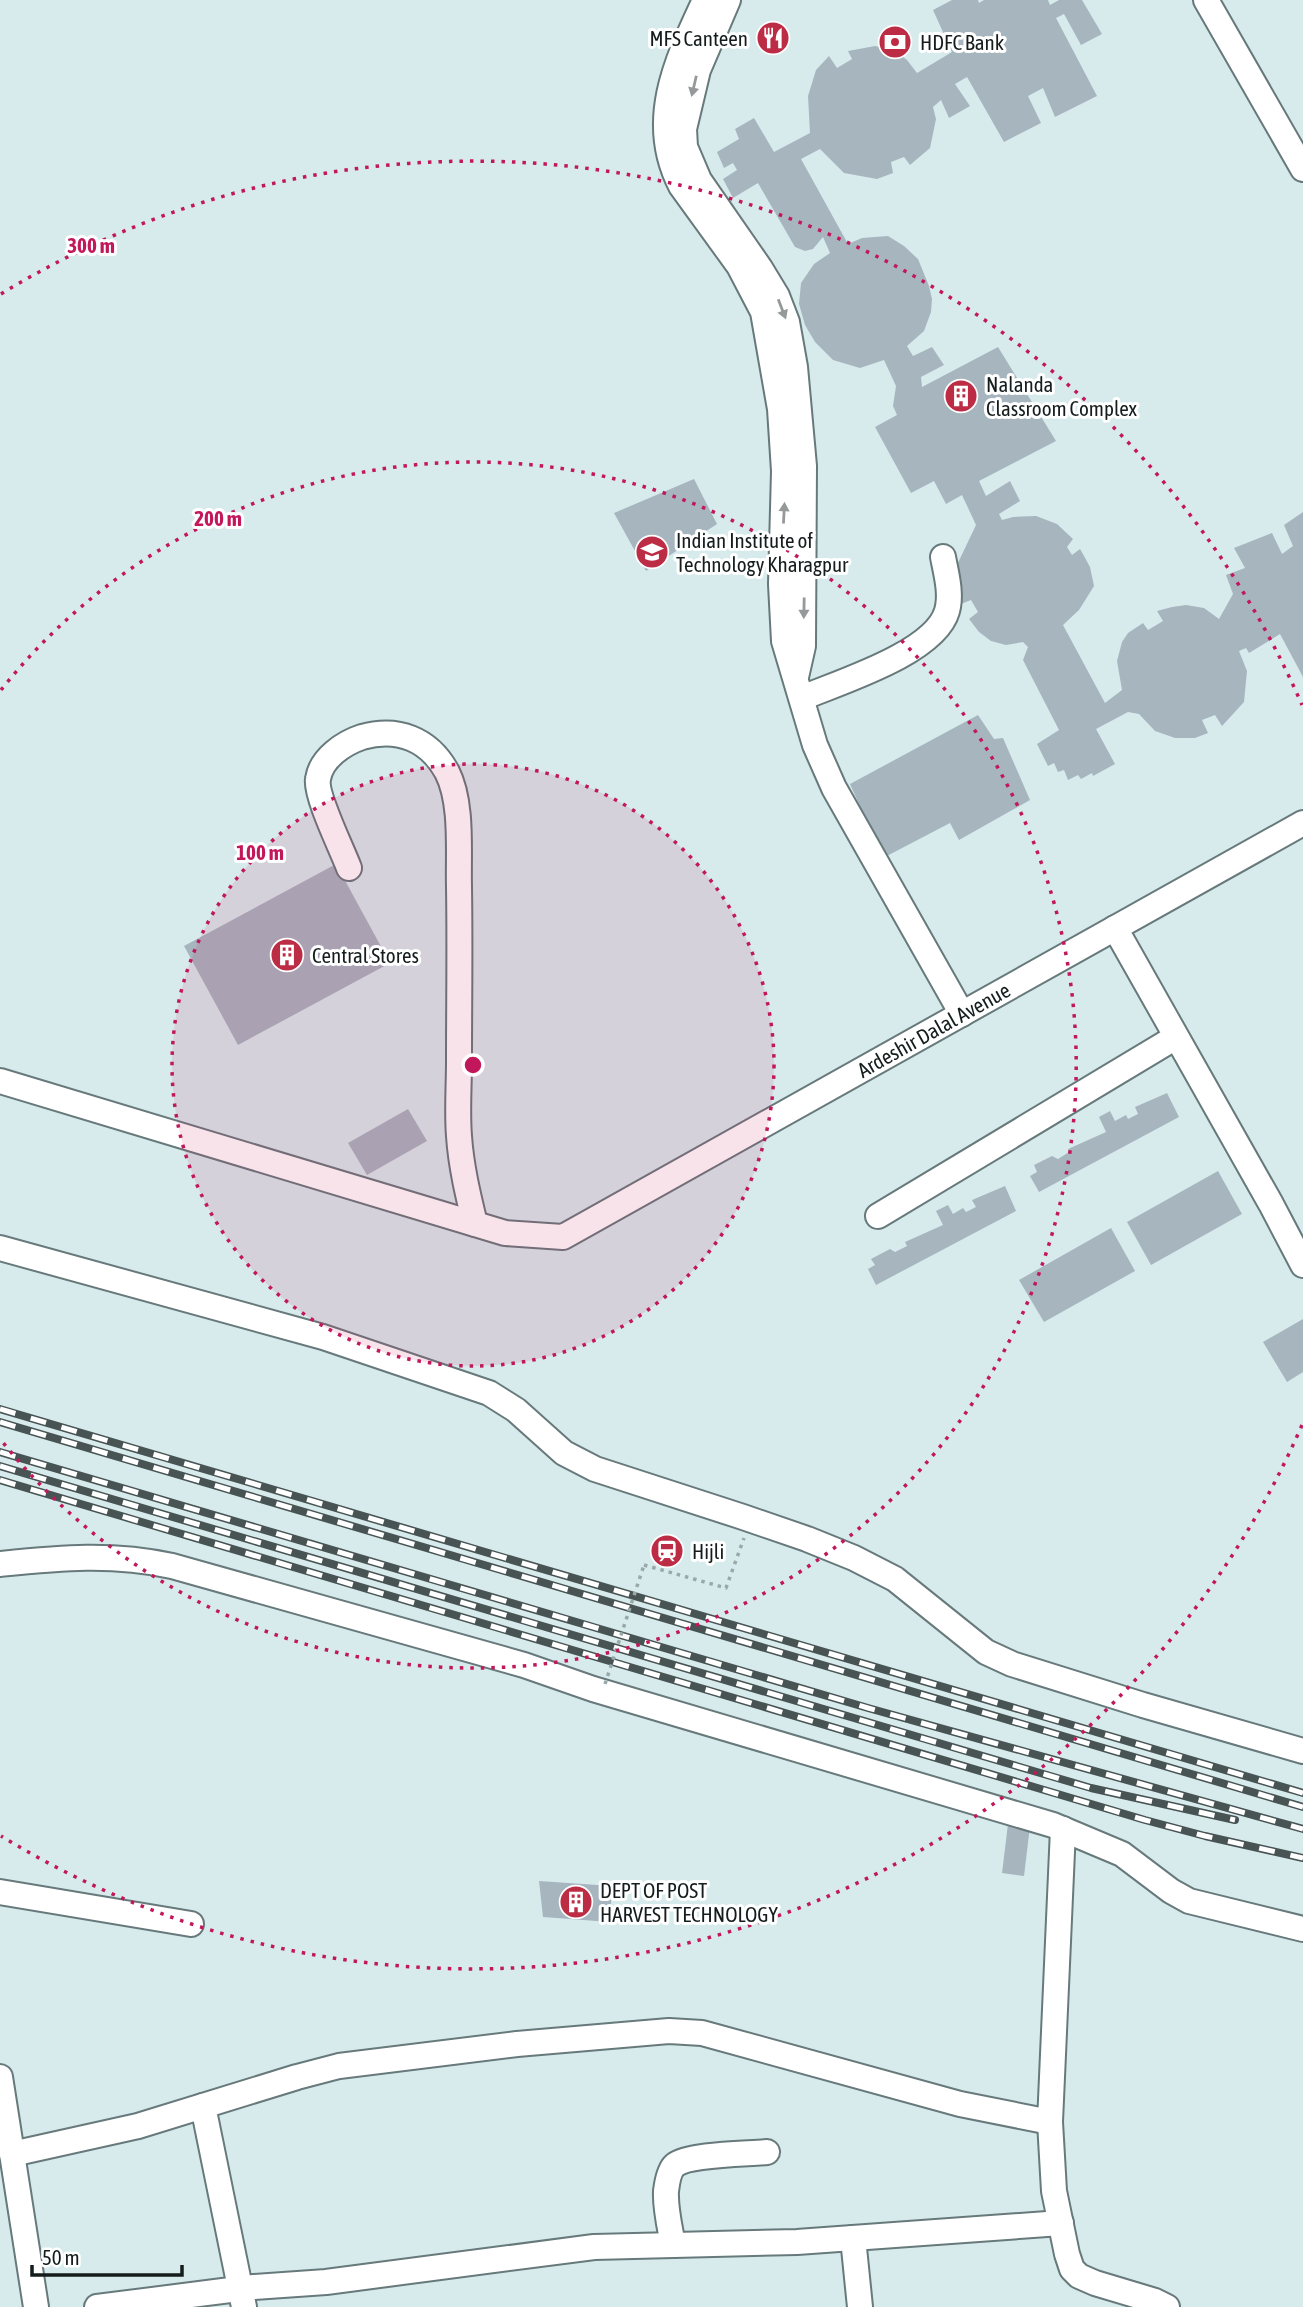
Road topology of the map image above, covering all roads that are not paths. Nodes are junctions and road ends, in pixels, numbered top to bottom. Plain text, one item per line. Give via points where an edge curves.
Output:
1 (705, 0) edge
2 (728, 0) edge
3 (1206, 0) edge
4 (1303, 169) edge
5 (943, 556) dead end
6 (799, 688) junction
7 (1303, 823) edge
8 (349, 868) dead end
9 (1115, 928) junction
10 (962, 1014) junction
11 (1177, 1037) junction
12 (0, 1082) edge
13 (878, 1216) dead end
14 (475, 1224) junction
15 (0, 1248) edge
16 (1303, 1265) edge
17 (0, 1564) edge
18 (1303, 1751) edge
19 (1063, 1829) junction
20 (0, 1892) edge
21 (191, 1924) dead end
22 (1303, 1929) edge
23 (0, 2077) edge
24 (203, 2106) junction
25 (1049, 2122) junction
26 (766, 2152) dead end
27 (12, 2154) junction
28 (1061, 2223) junction
29 (853, 2238) junction
30 (673, 2245) junction
31 (242, 2298) edge
32 (36, 2307) edge
33 (97, 2307) edge
34 (860, 2307) edge
35 (1167, 2307) edge

6 -> 1 street via 783,641 783,458 780,409 763,312 739,266 681,186 669,152 666,106 671,83
2 -> 6 street via 698,70 684,129 685,147 699,180 760,268 787,322 804,466
3 - 4 street
5 - 6 street via 948,608 932,635 909,652
6 - 10 street via 815,745 834,788
7 - 9 street, Ardeshir Dalal Avenue
8 - 14 street via 317,781 322,767 353,740 380,732 427,746 454,792 459,1135
9 - 10 street, Ardeshir Dalal Avenue
9 - 11 street
10 - 14 street, Ardeshir Dalal Avenue via 563,1237 505,1233
11 - 13 street
11 - 16 street
12 - 14 street
15 - 18 street via 323,1337 489,1393 516,1410 564,1453 596,1469 819,1544 895,1579 986,1652 1012,1664
17 - 19 street via 71,1557 139,1559 172,1566 524,1665
19 - 22 street via 1122,1854 1189,1901
19 - 25 street
20 - 21 street
23 - 27 street
24 - 25 street via 339,2066 668,2031 702,2033 960,2104
24 - 27 street via 138,2126
24 - 31 street
25 - 28 street
26 - 30 street via 711,2156 674,2166 666,2192
27 - 32 street
28 - 29 street
28 - 35 street via 1072,2269 1079,2276
29 - 30 street
29 - 34 street
30 - 31 street via 594,2247 326,2282
31 - 33 street

